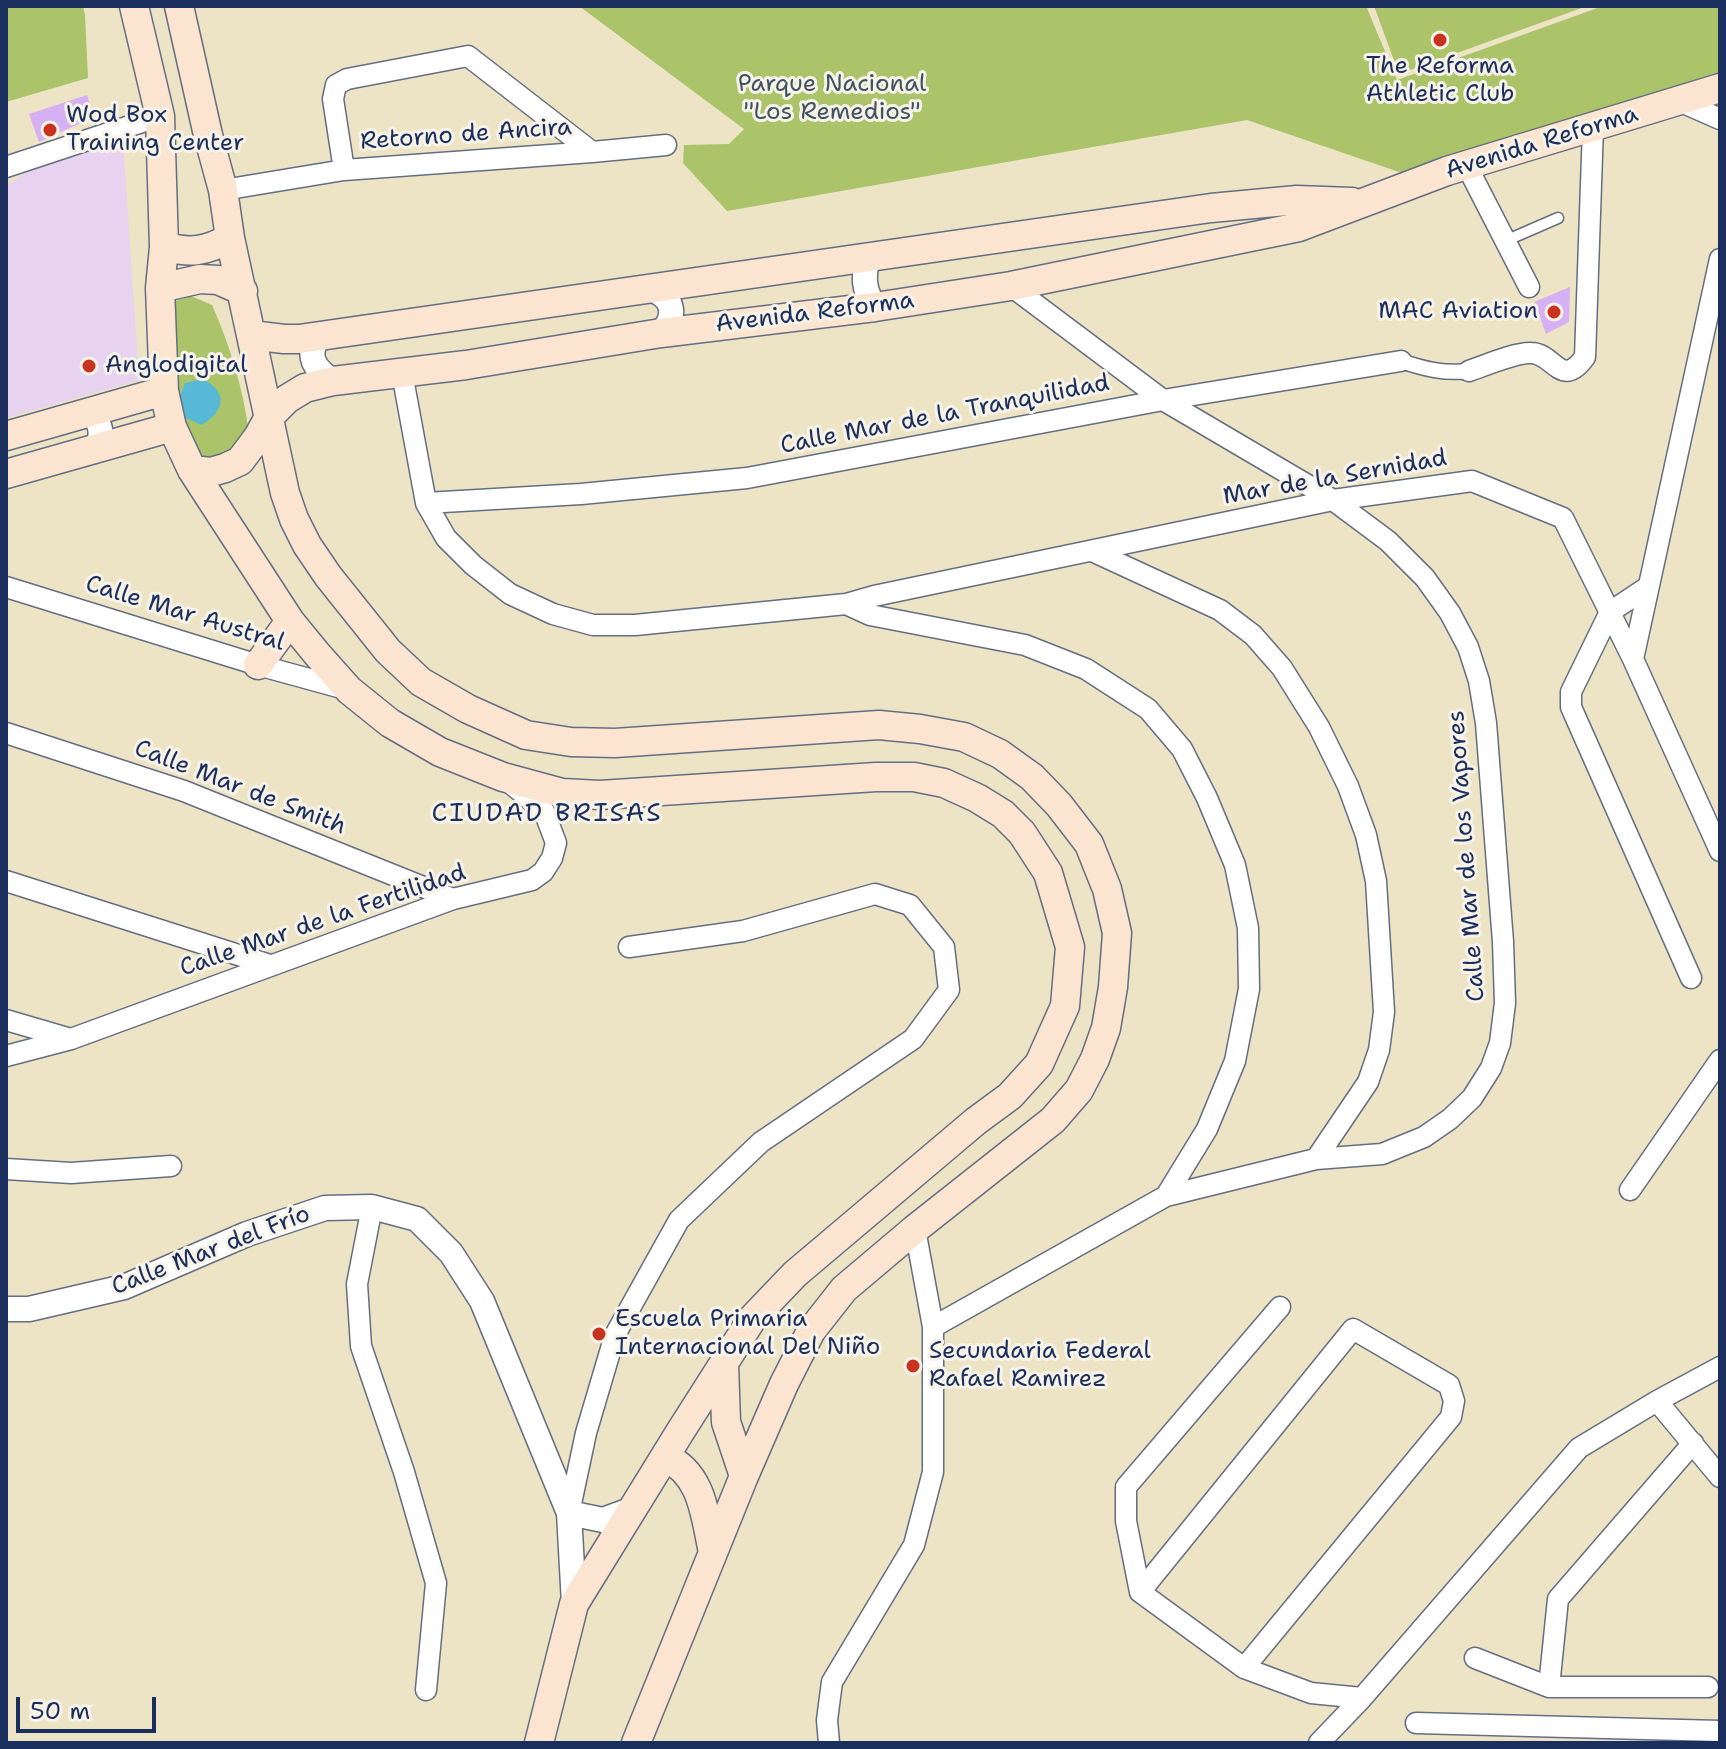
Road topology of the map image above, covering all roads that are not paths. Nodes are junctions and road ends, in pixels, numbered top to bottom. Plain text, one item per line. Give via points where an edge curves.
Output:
1 (134, 6) edge
2 (179, 6) edge
3 (1720, 88) edge
4 (1679, 101) junction
5 (160, 116) junction
6 (1720, 119) edge
7 (1593, 127) junction
8 (666, 145) dead end
9 (592, 152) junction
10 (1468, 165) junction
11 (6, 167) edge
12 (344, 170) junction
13 (223, 190) junction
14 (1365, 203) junction
15 (1558, 218) dead end
16 (230, 238) junction
17 (1505, 241) junction
18 (164, 247) junction
19 (868, 257) junction
20 (1720, 259) edge
21 (1011, 286) junction
22 (1529, 287) dead end
23 (160, 288) junction
24 (650, 289) junction
25 (243, 291) junction
26 (875, 307) junction
27 (661, 333) junction
28 (251, 335) junction
29 (319, 336) junction
30 (1401, 361) joint
31 (1469, 371) joint
32 (402, 373) junction
33 (333, 381) junction
34 (164, 391) junction
35 (1163, 400) junction
36 (91, 412) junction
37 (269, 417) junction
38 (172, 427) junction
39 (6, 436) edge
40 (98, 447) junction
41 (192, 470) junction
42 (6, 474) edge
43 (1333, 500) junction
44 (426, 503) junction
45 (1092, 551) junction
46 (1649, 586) junction
47 (6, 587) edge
48 (846, 604) junction
49 (1610, 612) junction
50 (290, 621) junction
51 (1633, 659) junction
52 (258, 665) junction
53 (349, 690) junction
54 (6, 733) edge
55 (503, 777) junction
56 (1720, 851) edge
57 (6, 881) edge
58 (453, 899) junction
59 (629, 947) dead end
60 (270, 965) junction
61 (1691, 978) dead end
62 (6, 1020) edge
63 (71, 1039) junction
64 (6, 1056) edge
65 (1720, 1060) edge
66 (1316, 1159) junction
67 (171, 1166) dead end
68 (6, 1169) edge
69 (1630, 1190) dead end
70 (1166, 1196) junction
71 (372, 1207) junction
72 (915, 1229) junction
73 (1280, 1307) dead end
74 (6, 1309) edge
75 (933, 1327) junction
76 (724, 1364) junction
77 (1720, 1367) edge
78 (1657, 1401) junction
79 (1693, 1443) junction
80 (665, 1457) junction
81 (744, 1476) junction
82 (1720, 1477) edge
83 (633, 1509) junction
84 (569, 1513) junction
85 (713, 1552) junction
86 (1140, 1592) junction
87 (574, 1604) junction
88 (1475, 1658) dead end
89 (1244, 1668) junction
90 (1549, 1687) junction
91 (1708, 1687) dead end
92 (426, 1690) dead end
93 (1362, 1698) junction
94 (1416, 1723) dead end
95 (1720, 1731) edge
96 (539, 1743) edge
97 (636, 1743) edge
98 (829, 1743) edge
99 (1319, 1743) edge

1 - 5 main road
2 - 13 main road
3 - 4 main road, Avenida Reforma
4 - 6 street
4 - 7 main road, Avenida Reforma
5 - 11 street
5 - 18 main road
7 - 10 main road, Avenida Reforma
7 - 31 street via 1585,357 1568,371 1527,352
8 - 9 street, Retorno de Ancira
9 - 12 street, Retorno de Ancira
9 - 12 street, Retorno de Ancira via 468,56 336,85 333,99
10 - 14 main road, Avenida Reforma
10 - 17 street
12 - 13 street, Retorno de Ancira
13 - 16 main road
14 - 19 main road, Avenida Reforma via 1297,200 1211,208
14 - 21 main road, Avenida Reforma via 1299,227
15 - 17 lane
16 - 18 main road via 201,251
16 - 25 main road
17 - 22 street
18 - 23 main road
19 - 24 main road, Avenida Reforma
19 - 26 street via 864,281
20 - 46 street
21 - 26 main road, Avenida Reforma
21 - 35 street, Calle Mar de los Vapores
23 - 25 main road via 200,279
23 - 34 main road
24 - 27 street via 671,307 668,326
24 - 29 main road, Avenida Reforma
25 - 28 main road
26 - 27 main road, Avenida Reforma
27 - 32 main road, Avenida Reforma
28 - 29 main road, Avenida Reforma
28 - 37 main road
29 - 33 street via 313,345 315,367
30 - 31 street, Calle Mar de la Tranquilidad via 1452,373
30 - 35 street, Calle Mar de la Tranquilidad
32 - 33 main road, Avenida Reforma
32 - 44 street, Mar de la Sernidad
33 - 37 main road, Avenida Reforma via 305,388
34 - 36 main road
34 - 38 main road
35 - 43 street, Calle Mar de los Vapores
35 - 44 street, Calle Mar de la Tranquilidad via 747,478
36 - 39 main road
36 - 40 street via 101,428
37 - 41 main road, Avenida Reforma via 240,461 211,472
37 - 72 main road via 294,519 328,576 388,651 421,682 468,709 526,735 571,742 879,725 920,729 964,737 1000,754 1059,805 1089,844 1117,933 1106,1028 1079,1090 1053,1120
38 - 40 main road
38 - 41 main road
40 - 42 main road
41 - 50 main road
43 - 45 street, Mar de la Sernidad
43 - 49 street, Mar de la Sernidad via 1472,481 1563,518
43 - 66 street, Calle Mar de los Vapores via 1388,541 1425,578 1468,647 1486,723 1505,1003 1491,1068 1450,1119 1424,1137 1382,1154
44 - 48 street, Mar de la Sernidad via 446,538 510,594 593,625
45 - 48 street, Mar de la Sernidad
45 - 66 street via 1220,610 1253,635 1282,668 1319,727 1366,835 1376,881 1384,1012 1379,1050 1368,1082
46 - 49 street
46 - 51 street
47 - 52 street, Calle Mar Austral
48 - 70 street via 870,615 1025,645 1086,669 1148,709 1182,749 1235,865 1248,928 1249,989 1235,1061 1207,1129
49 - 51 street, Mar de la Sernidad
49 - 61 street via 1571,692 1571,707
50 - 52 main road
50 - 53 main road
51 - 56 street, Mar de la Sernidad
52 - 53 street, Calle Mar Austral
53 - 55 main road via 390,723 440,752
54 - 58 street, Calle Mar de Smith via 184,791
55 - 58 street, Calle Mar de la Fertilidad via 544,811 556,843 552,858 532,880
55 - 76 main road via 562,793 600,795 914,777 944,783 1003,814 1048,873 1070,947 1065,1006 1039,1064 1010,1096 795,1274 752,1319
57 - 60 street
58 - 60 street, Calle Mar de la Fertilidad
59 - 84 street via 743,931 875,894 910,905 944,947 949,990 913,1039 761,1142 679,1220 615,1335
60 - 63 street, Calle Mar de la Fertilidad
62 - 63 street
63 - 64 street, Calle Mar de la Fertilidad
65 - 69 street
66 - 70 street, Calle Mar de los Vapores
67 - 68 street via 71,1173
70 - 75 street, Calle Mar de los Vapores
71 - 74 street, Calle Mar del Frío via 325,1208 247,1234 124,1287 29,1309
71 - 84 street, Calle Mar del Frío via 417,1219 451,1253 482,1301
71 - 92 street via 357,1284 361,1346 436,1583
72 - 75 street
72 - 81 main road via 844,1289 811,1331
73 - 86 street via 1126,1487 1126,1521
75 - 98 street via 933,1472 914,1545 832,1682
76 - 80 main road
76 - 81 main road via 726,1422
77 - 78 street
78 - 79 street
78 - 93 street via 1579,1448
79 - 82 street
79 - 90 street via 1558,1599
80 - 83 main road
80 - 85 main road via 687,1472 696,1486
81 - 85 main road
83 - 84 street via 603,1520
83 - 87 main road
84 - 87 street, Calle Mar del Frío
85 - 97 main road
86 - 89 street
86 - 89 street via 1353,1329 1449,1385 1451,1417
87 - 96 main road
88 - 90 street
89 - 93 street via 1311,1693
90 - 91 street
93 - 99 street
94 - 95 street

